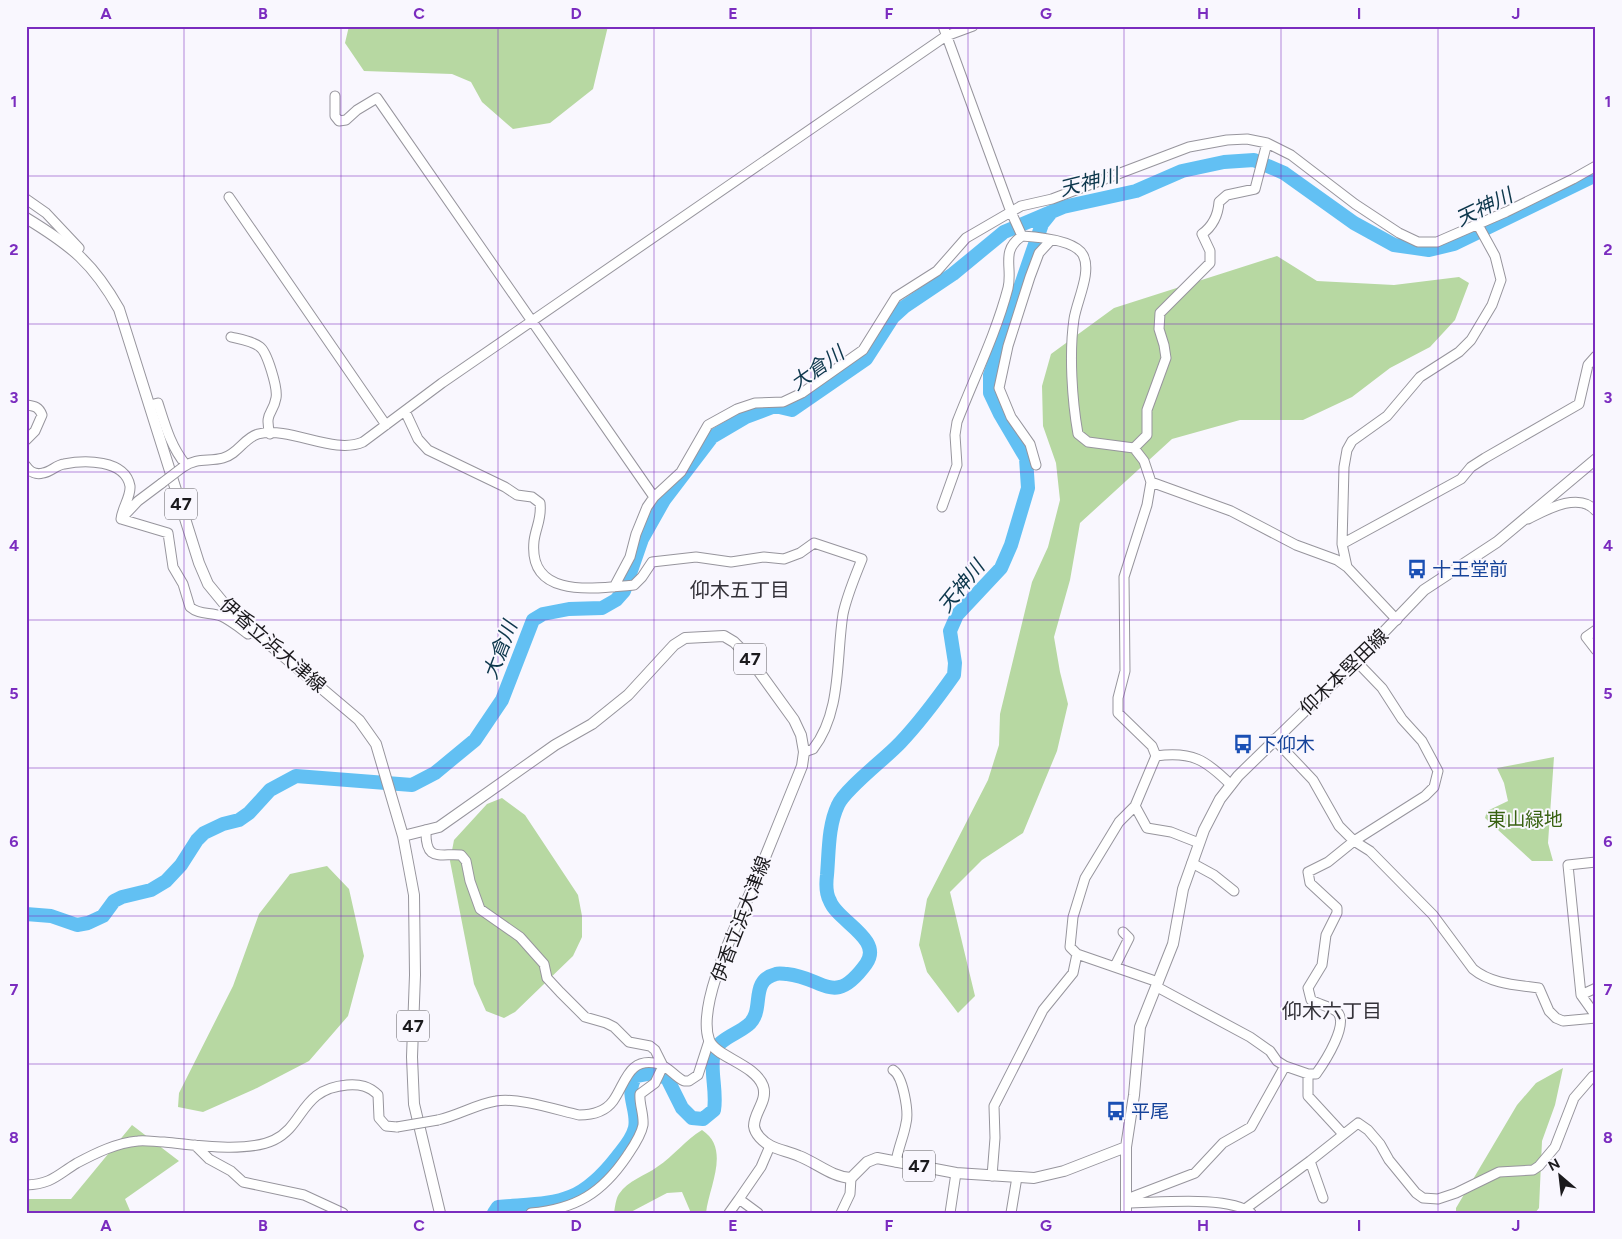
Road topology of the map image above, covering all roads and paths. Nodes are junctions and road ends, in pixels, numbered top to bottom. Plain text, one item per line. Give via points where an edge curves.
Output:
1 (943, 26) edge
2 (973, 26) edge
3 (946, 36) junction
4 (335, 96) dead end
5 (1266, 143) junction
6 (1596, 166) edge
7 (230, 198) dead end
8 (26, 199) edge
9 (1011, 212) junction
10 (26, 218) edge
11 (1478, 225) junction
12 (1023, 235) junction
13 (1048, 240) junction
14 (77, 251) junction
15 (532, 321) junction
16 (231, 336) dead end
17 (1596, 356) edge
18 (26, 405) edge
19 (150, 405) junction
20 (405, 411) junction
21 (386, 425) junction
22 (270, 434) junction
23 (26, 438) edge
24 (1134, 448) junction
25 (1596, 459) edge
26 (1036, 465) dead end
27 (26, 466) edge
28 (184, 466) junction
29 (1151, 482) junction
30 (654, 497) junction
31 (942, 507) dead end
32 (1596, 511) edge
33 (121, 519) junction
34 (1521, 522) junction
35 (1342, 544) junction
36 (1348, 567) junction
37 (614, 587) junction
38 (1397, 620) junction
39 (1596, 630) edge
40 (254, 631) junction
41 (1596, 650) edge
42 (1356, 661) junction
43 (1274, 739) junction
44 (804, 752) junction
45 (1156, 756) junction
46 (1231, 785) junction
47 (1135, 806) junction
48 (426, 830) junction
49 (403, 836) junction
50 (1354, 841) junction
51 (1200, 843) junction
52 (1596, 862) edge
53 (1192, 863) junction
54 (1234, 891) dead end
55 (1123, 932) dead end
56 (1077, 954) junction
57 (1115, 966) junction
58 (1158, 985) junction
59 (1596, 988) edge
60 (1582, 995) junction
61 (1596, 1017) edge
62 (711, 1044) junction
63 (1285, 1066) junction
64 (662, 1068) junction
65 (893, 1070) dead end
66 (1308, 1074) junction
67 (1596, 1076) edge
68 (1343, 1134) junction
69 (195, 1145) junction
70 (770, 1146) junction
71 (1126, 1147) junction
72 (1310, 1161) junction
73 (896, 1162) junction
74 (956, 1173) junction
75 (992, 1176) junction
76 (1017, 1177) junction
77 (851, 1178) junction
78 (26, 1185) edge
79 (1324, 1198) dead end
80 (739, 1199) junction
81 (1127, 1205) edge
82 (1242, 1210) edge
83 (439, 1212) edge
84 (343, 1213) edge
85 (530, 1213) edge
86 (729, 1213) edge
87 (758, 1213) edge
88 (841, 1213) edge
89 (950, 1213) edge
90 (1011, 1213) edge

1 - 3 street
2 - 3 street
3 - 9 street
3 - 15 street
4 - 15 street via 335,116 339,121 346,120 377,98
5 - 9 street via 1247,139 1227,140 1189,147
5 - 11 street via 1291,155 1355,204 1418,242 1437,242
5 - 24 street via 1255,189 1227,195 1219,202 1218,214 1210,228 1202,234 1210,251 1210,263 1160,313 1159,329 1166,358 1147,410 1147,435
6 - 11 street
7 - 21 street
8 - 14 street via 46,213 79,248
9 - 12 street
9 - 30 street via 966,238 937,271 896,297 863,350 810,388 783,402 755,403 737,409 708,426 681,472
10 - 14 main road, 伊香立浜大津線 / 47
11 - 35 street via 1500,269 1499,286 1471,340 1459,352 1420,377 1386,416 1352,441 1344,467
12 - 13 street
12 - 31 street via 1008,254 1008,286 998,322 957,422 957,465
13 - 24 street via 1076,247 1085,261 1086,270 1074,319 1072,350 1078,434 1088,442
13 - 26 street via 1038,253 998,388 1011,416 1030,444
14 - 19 main road, 伊香立浜大津線 / 47 via 106,285 119,310
15 - 20 street
15 - 30 street
16 - 22 street via 259,345 264,351 276,391 268,416
17 - 35 street via 1588,365 1579,404 1485,458 1460,478
18 - 23 street via 34,406 42,415 35,431
19 - 28 street via 158,402
19 - 40 main road, 伊香立浜大津線 / 47 via 208,584 230,612
20 - 21 street
20 - 37 street via 418,439 428,450 517,495 532,497 540,503 535,556 542,572 552,583 564,587
21 - 22 street via 363,442 348,446
22 - 28 street via 258,434 223,458 197,460
24 - 29 street via 1144,462
25 - 34 main road, 仰木本堅田線
27 - 33 street via 35,474 62,464 91,461 117,468 124,473 130,487
28 - 33 street, bridge via 138,501
29 - 36 street via 1231,511 1296,545
29 - 45 street via 1124,577 1125,671 1118,713 1152,746
30 - 37 street via 641,518 630,557
32 - 34 street via 1586,504 1568,503
33 - 40 street via 168,533 173,567 183,584 190,607 200,613 223,617 248,634
34 - 38 main road, 仰木本堅田線 via 1424,590
35 - 36 street
36 - 38 street
37 - 44 street via 634,585 652,562 696,557 732,562 764,557 784,559 814,543 862,559 843,614 838,668 825,728 813,749
38 - 42 main road, 仰木本堅田線
39 - 41 street via 1586,637
40 - 49 main road, 伊香立浜大津線 / 47 via 359,720 376,744
42 - 43 main road, 仰木本堅田線
42 - 50 street via 1382,688 1402,719 1422,741 1438,771 1434,787 1425,796
43 - 46 main road, 仰木本堅田線
43 - 50 street via 1313,780 1332,816
44 - 48 main road, 伊香立浜大津線 / 47 via 794,720 734,642 724,636 685,638 674,645 628,695 592,724 530,762 439,826
44 - 62 main road, 伊香立浜大津線 / 47 via 802,766 723,957 707,1017
45 - 46 street via 1193,757 1211,765
45 - 47 street
46 - 51 main road, 仰木本堅田線 via 1220,798
47 - 51 street via 1147,828 1171,832
47 - 56 street via 1119,822 1084,878 1077,897 1070,939 1070,947
48 - 49 main road, 伊香立浜大津線 / 47
48 - 64 street via 430,852 443,857 461,855 466,861 480,909 520,937 544,964 547,978 585,1017 614,1027 629,1042 650,1046
49 - 83 main road, 伊香立浜大津線 / 47 via 414,895 414,1104
50 - 61 street via 1370,851 1432,915 1470,966 1481,975 1513,985 1539,988 1552,1015 1563,1020
50 - 66 street via 1328,862 1308,872 1310,883 1337,908 1326,935 1322,966 1308,988 1308,995 1337,1012 1341,1018 1341,1026 1325,1062 1316,1074
51 - 53 main road, 仰木本堅田線
52 - 60 street via 1568,865
53 - 54 street
53 - 58 main road, 仰木本堅田線 via 1178,910 1173,944
55 - 57 street via 1129,938
56 - 57 street
56 - 75 street via 1073,973 1043,1010 994,1106
57 - 58 street
58 - 63 street via 1250,1037
58 - 71 main road, 仰木本堅田線 via 1140,1027
59 - 60 street
60 - 61 street
62 - 64 street via 694,1079 684,1081
62 - 70 main road via 760,1080 764,1097 755,1129
63 - 66 street
63 - 81 street via 1251,1127 1223,1143 1195,1173 1149,1189
64 - 69 street, bridge via 652,1063 633,1068 613,1101 591,1115 497,1100 457,1116 397,1128 386,1126 379,1118 378,1095 372,1088 338,1086 309,1101 287,1130 271,1142 234,1147
64 - 85 street via 655,1083 640,1094 642,1125 639,1136 606,1183 572,1205
65 - 73 street via 902,1081 907,1122
66 - 68 street via 1308,1096
67 - 68 street via 1592,1076 1574,1098 1554,1148 1539,1166 1533,1170 1499,1172 1456,1194 1438,1199 1423,1198 1416,1193 1363,1126 1358,1123
68 - 72 street
69 - 78 street via 139,1140 121,1144 77,1164 54,1180
69 - 84 street via 209,1159 243,1182 304,1195
70 - 77 main road via 799,1156 840,1177
70 - 80 street via 761,1167
71 - 76 main road, 47 via 1056,1174
71 - 81 main road
72 - 79 street
72 - 82 street
73 - 74 main road, 47
73 - 77 main road, 47 via 872,1159
74 - 75 main road, 47
74 - 89 street
75 - 76 main road, 47
76 - 90 street
77 - 88 street via 850,1194
80 - 86 street
80 - 87 street
81 - 82 street via 1219,1202

